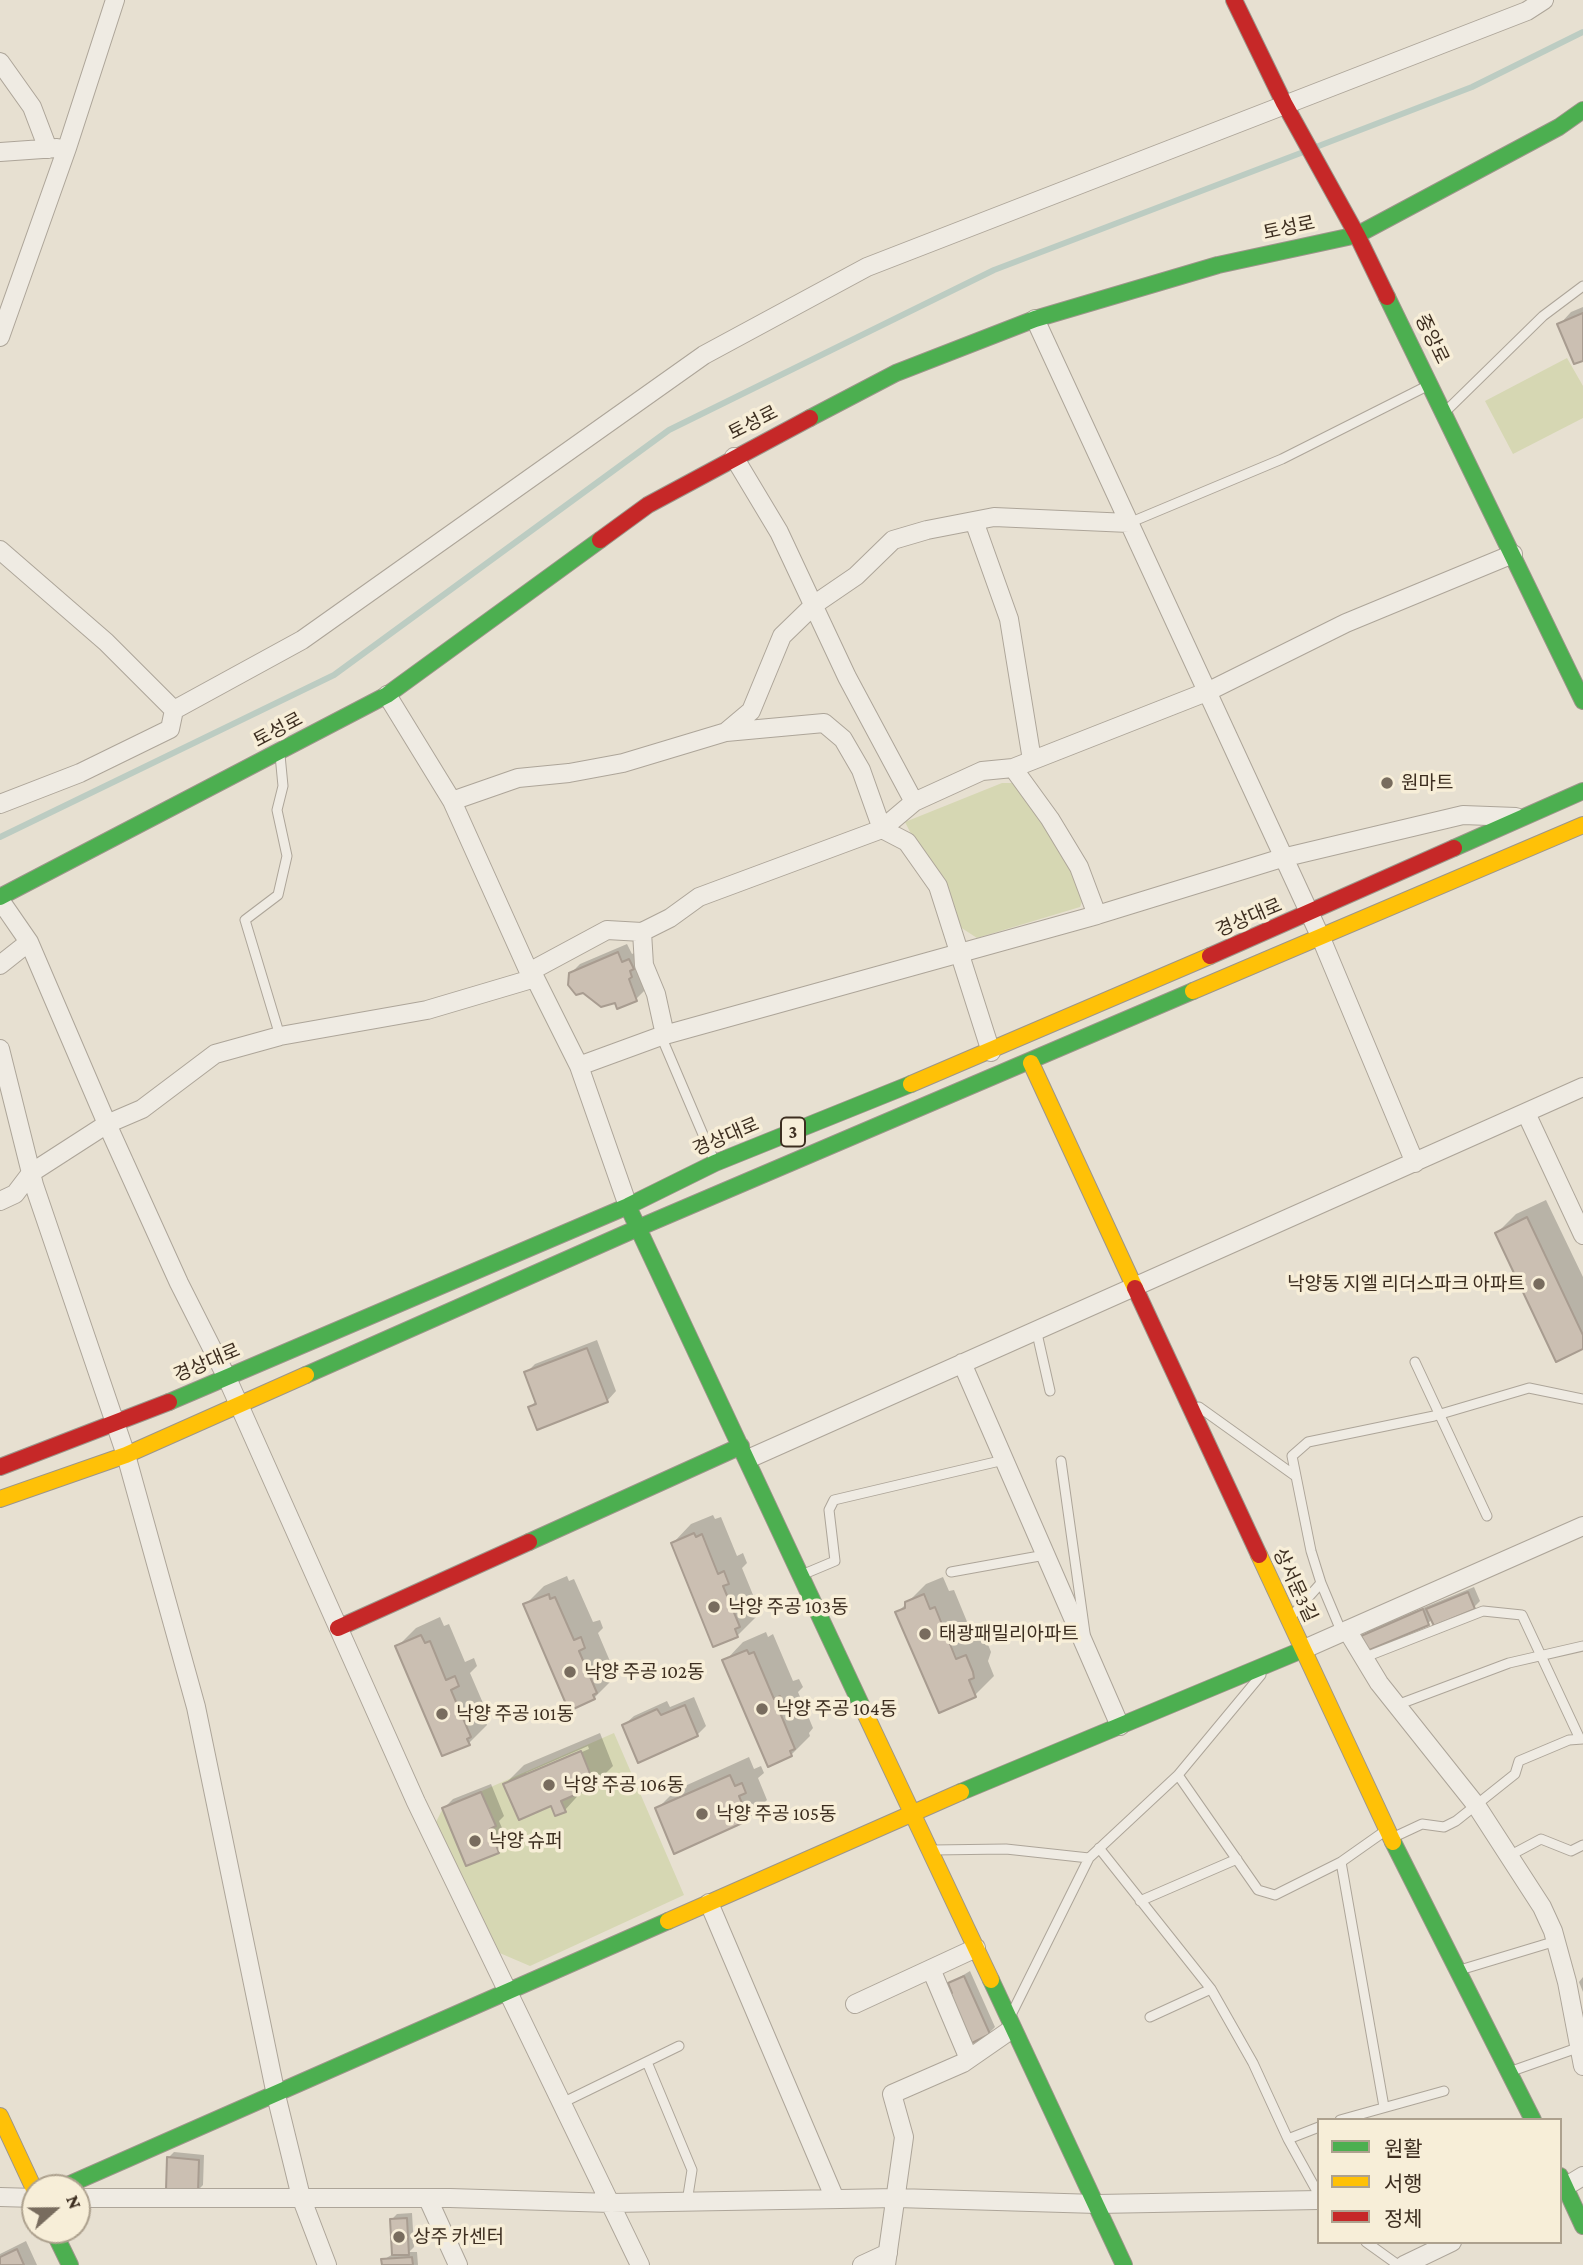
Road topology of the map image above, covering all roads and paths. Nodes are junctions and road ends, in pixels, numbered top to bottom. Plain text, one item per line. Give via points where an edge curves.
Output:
1 (115, 0) edge
2 (1234, 0) edge
3 (1544, 0) edge
4 (0, 62) edge
5 (1284, 103) junction
6 (1583, 110) edge
7 (67, 148) junction
8 (48, 149) junction
9 (0, 152) edge
10 (1357, 235) junction
11 (1583, 286) edge
12 (1035, 319) junction
13 (0, 337) edge
14 (1430, 384) junction
15 (1444, 413) junction
16 (734, 457) junction
17 (974, 521) junction
18 (1129, 523) junction
19 (0, 550) edge
20 (1513, 554) junction
21 (815, 604) junction
22 (1209, 691) junction
23 (387, 695) junction
24 (1583, 701) edge
25 (174, 710) junction
26 (726, 732) junction
27 (280, 753) junction
28 (1032, 760) junction
29 (1013, 768) junction
30 (1583, 791) edge
31 (452, 801) junction
32 (914, 802) junction
33 (0, 804) edge
34 (1524, 818) junction
35 (1583, 825) edge
36 (882, 829) junction
37 (1282, 858) junction
38 (0, 899) edge
39 (1310, 914) junction
40 (1097, 915) junction
41 (642, 932) junction
42 (1321, 938) junction
43 (29, 942) junction
44 (961, 953) junction
45 (0, 965) edge
46 (532, 975) junction
47 (663, 1035) junction
48 (280, 1036) junction
49 (0, 1049) edge
50 (991, 1052) junction
51 (1031, 1063) junction
52 (579, 1066) junction
53 (1583, 1087) edge
54 (1526, 1112) junction
55 (107, 1124) junction
56 (715, 1163) junction
57 (1415, 1163) junction
58 (31, 1173) junction
59 (0, 1201) edge
60 (628, 1206) junction
61 (638, 1228) junction
62 (1583, 1235) edge
63 (1134, 1285) junction
64 (1036, 1329) junction
65 (1415, 1362) dead end
66 (962, 1363) junction
67 (227, 1378) junction
68 (1050, 1391) dead end
69 (1186, 1398) junction
70 (1583, 1399) edge
71 (238, 1403) junction
72 (1438, 1415) junction
73 (115, 1425) junction
74 (745, 1453) junction
75 (126, 1455) junction
76 (1004, 1461) junction
77 (1062, 1461) dead end
78 (0, 1467) edge
79 (1294, 1475) junction
80 (0, 1499) edge
81 (1487, 1516) dead end
82 (1583, 1525) edge
83 (1045, 1555) junction
84 (951, 1572) dead end
85 (803, 1575) junction
86 (1321, 1583) junction
87 (1288, 1620) junction
88 (338, 1628) junction
89 (1344, 1632) junction
90 (1583, 1646) edge
91 (1302, 1650) junction
92 (1088, 1653) junction
93 (1541, 1655) junction
94 (1363, 1658) junction
95 (1271, 1663) junction
96 (1397, 1705) junction
97 (1120, 1726) junction
98 (1582, 1739) edge
99 (1178, 1775) junction
100 (1476, 1805) junction
101 (912, 1813) junction
102 (1389, 1834) junction
103 (1583, 1845) edge
104 (1099, 1848) junction
105 (930, 1850) junction
106 (1509, 1856) junction
107 (1089, 1858) junction
108 (1237, 1859) junction
109 (1341, 1862) junction
110 (1140, 1901) junction
111 (709, 1903) junction
112 (1556, 1941) junction
113 (976, 1948) junction
114 (931, 1969) junction
115 (1458, 1971) junction
116 (1211, 1989) junction
117 (507, 1992) junction
118 (855, 2004) dead end
119 (1150, 2017) dead end
120 (1010, 2024) junction
121 (679, 2046) dead end
122 (1580, 2047) junction
123 (969, 2059) junction
124 (646, 2062) junction
125 (1583, 2066) edge
126 (1509, 2072) junction
127 (1444, 2091) dead end
128 (276, 2095) junction
129 (562, 2103) junction
130 (1384, 2107) junction
131 (0, 2116) edge
132 (1347, 2118) edge
133 (1532, 2118) edge
134 (1317, 2128) edge
135 (1288, 2139) junction
136 (27, 2174) edge
137 (91, 2175) edge
138 (1583, 2176) edge
139 (1562, 2184) edge
140 (1317, 2193) edge
141 (0, 2197) edge
142 (301, 2197) junction
143 (1317, 2197) edge
144 (21, 2198) edge
145 (91, 2198) edge
146 (897, 2198) junction
147 (428, 2199) junction
148 (835, 2199) junction
149 (687, 2202) junction
150 (611, 2203) junction
151 (1097, 2204) junction
152 (1583, 2226) edge
153 (60, 2244) edge
154 (1369, 2244) edge
155 (1448, 2244) edge
156 (887, 2259) edge
157 (70, 2265) edge
158 (327, 2265) edge
159 (458, 2265) edge
160 (640, 2265) edge
161 (862, 2265) edge
162 (1124, 2265) edge
163 (1398, 2265) edge
164 (1404, 2265) edge

1 - 7 street
2 - 5 street, 중앙로
3 - 5 street via 1527,11
4 - 8 street via 32,107
5 - 10 street, 중앙로
5 - 25 street via 867,267 705,355 302,640
6 - 10 street, 토성로
7 - 8 street
7 - 13 street
8 - 9 street
10 - 12 street, 토성로 via 1218,265
10 - 14 street, 중앙로
11 - 15 lane via 1544,316
12 - 16 street, 토성로 via 896,373
12 - 18 street
14 - 15 street, 중앙로
14 - 18 lane via 1282,459
15 - 20 street, 중앙로
16 - 21 street
16 - 23 street, 토성로 via 637,512
17 - 18 street via 994,517
17 - 21 street via 893,540 856,576
17 - 28 street via 1009,619
18 - 22 street
19 - 25 street via 106,642
20 - 22 street via 1346,623
20 - 24 street, 중앙로
21 - 26 street via 782,636 751,711
21 - 32 street
22 - 28 street
22 - 37 street
23 - 27 street, 토성로
23 - 31 street
25 - 33 street via 170,729 80,773
26 - 31 street via 623,763 518,778
26 - 36 street via 824,723 843,739 861,770
27 - 38 street, 토성로
27 - 48 lane via 283,786 277,810 287,856 278,895 245,920
28 - 29 street
29 - 32 street via 982,771
29 - 40 street via 1080,867
30 - 34 street, 경상대로 / 3
31 - 46 street
32 - 36 street
34 - 37 street via 1463,815
34 - 39 street, 경상대로 / 3
35 - 42 street, 3
36 - 41 street via 699,897
36 - 44 street via 906,842 938,887
37 - 39 street
37 - 40 street
38 - 43 street
39 - 42 street
39 - 50 street, 경상대로 / 3
40 - 44 street
41 - 46 street via 607,930
41 - 47 street via 644,965 656,995
42 - 51 street, 3
42 - 57 street
43 - 45 street
43 - 55 street
44 - 47 street
44 - 50 street
46 - 48 street via 426,1010
46 - 52 street
47 - 52 street
47 - 56 lane
48 - 55 street via 215,1054 142,1109
49 - 58 street
50 - 56 street, 경상대로 / 3
51 - 61 street, 3
51 - 63 street, 상서문3길
52 - 60 street
53 - 54 street
54 - 57 street
54 - 62 street
55 - 58 street
55 - 67 street
56 - 60 street, 경상대로 / 3
57 - 63 street
58 - 59 street via 15,1194
58 - 73 street
60 - 61 street
60 - 67 street, 경상대로 / 3
61 - 71 street, 3
61 - 74 street
63 - 64 street
63 - 69 street, 상서문3길
64 - 66 street
64 - 68 lane
65 - 72 lane
66 - 74 street
66 - 76 street
67 - 71 street
67 - 73 street, 경상대로 / 3
69 - 79 lane
69 - 87 street, 상서문3길
70 - 72 lane via 1529,1388
71 - 75 street, 3
71 - 88 street
72 - 79 lane via 1308,1442 1292,1456
72 - 81 lane
73 - 75 street
73 - 78 street, 경상대로 / 3
74 - 85 street
74 - 88 street
75 - 80 street, 3
75 - 128 street via 196,1707
76 - 83 street
76 - 85 lane via 834,1500 829,1510 835,1561
77 - 92 lane
79 - 86 lane
82 - 89 street
83 - 84 lane
83 - 92 street
85 - 101 street
86 - 87 lane
86 - 89 lane
87 - 91 street, 상서문3길
88 - 117 street
89 - 91 street
89 - 94 street
90 - 93 lane
91 - 95 street
91 - 102 street, 상서문3길
92 - 97 street
93 - 94 lane via 1521,1615 1483,1611
93 - 96 lane
93 - 98 lane
94 - 96 street
95 - 97 street
95 - 99 lane
96 - 100 street
97 - 101 street
98 - 100 lane via 1518,1761 1515,1774
99 - 104 lane
99 - 108 lane
100 - 102 lane via 1444,1827 1422,1824
100 - 106 street
101 - 105 street
101 - 111 street
102 - 109 lane
102 - 115 street, 상서문3길
103 - 106 lane via 1571,1851 1541,1839
104 - 107 lane
104 - 110 lane
105 - 107 lane via 1006,1849
105 - 113 street
106 - 112 street via 1542,1907
107 - 120 lane
108 - 109 lane via 1258,1890 1275,1895
108 - 110 lane
109 - 130 lane
110 - 116 lane
111 - 117 street
111 - 148 street
112 - 115 lane
112 - 122 street
113 - 114 street
113 - 120 street
114 - 118 street
114 - 123 street
115 - 126 street, 상서문3길
116 - 119 lane
116 - 135 lane via 1253,2063
117 - 128 street
117 - 129 street
120 - 123 street
120 - 151 street
121 - 124 lane
122 - 125 street
122 - 126 lane
123 - 146 street via 892,2094 904,2137
124 - 129 lane
124 - 149 lane via 692,2170
126 - 133 street, 상서문3길
127 - 130 lane
128 - 137 street
128 - 142 street
129 - 150 street
130 - 132 lane
131 - 136 street
134 - 135 lane
135 - 140 lane
138 - 139 street
139 - 152 street
141 - 144 street
142 - 145 street
142 - 147 street
142 - 158 street
143 - 151 street
146 - 148 street
146 - 151 street
146 - 156 street
147 - 150 street
147 - 159 street
148 - 149 street
149 - 150 street
150 - 160 street
151 - 162 street
153 - 157 street
154 - 163 lane
155 - 164 street
156 - 161 street

